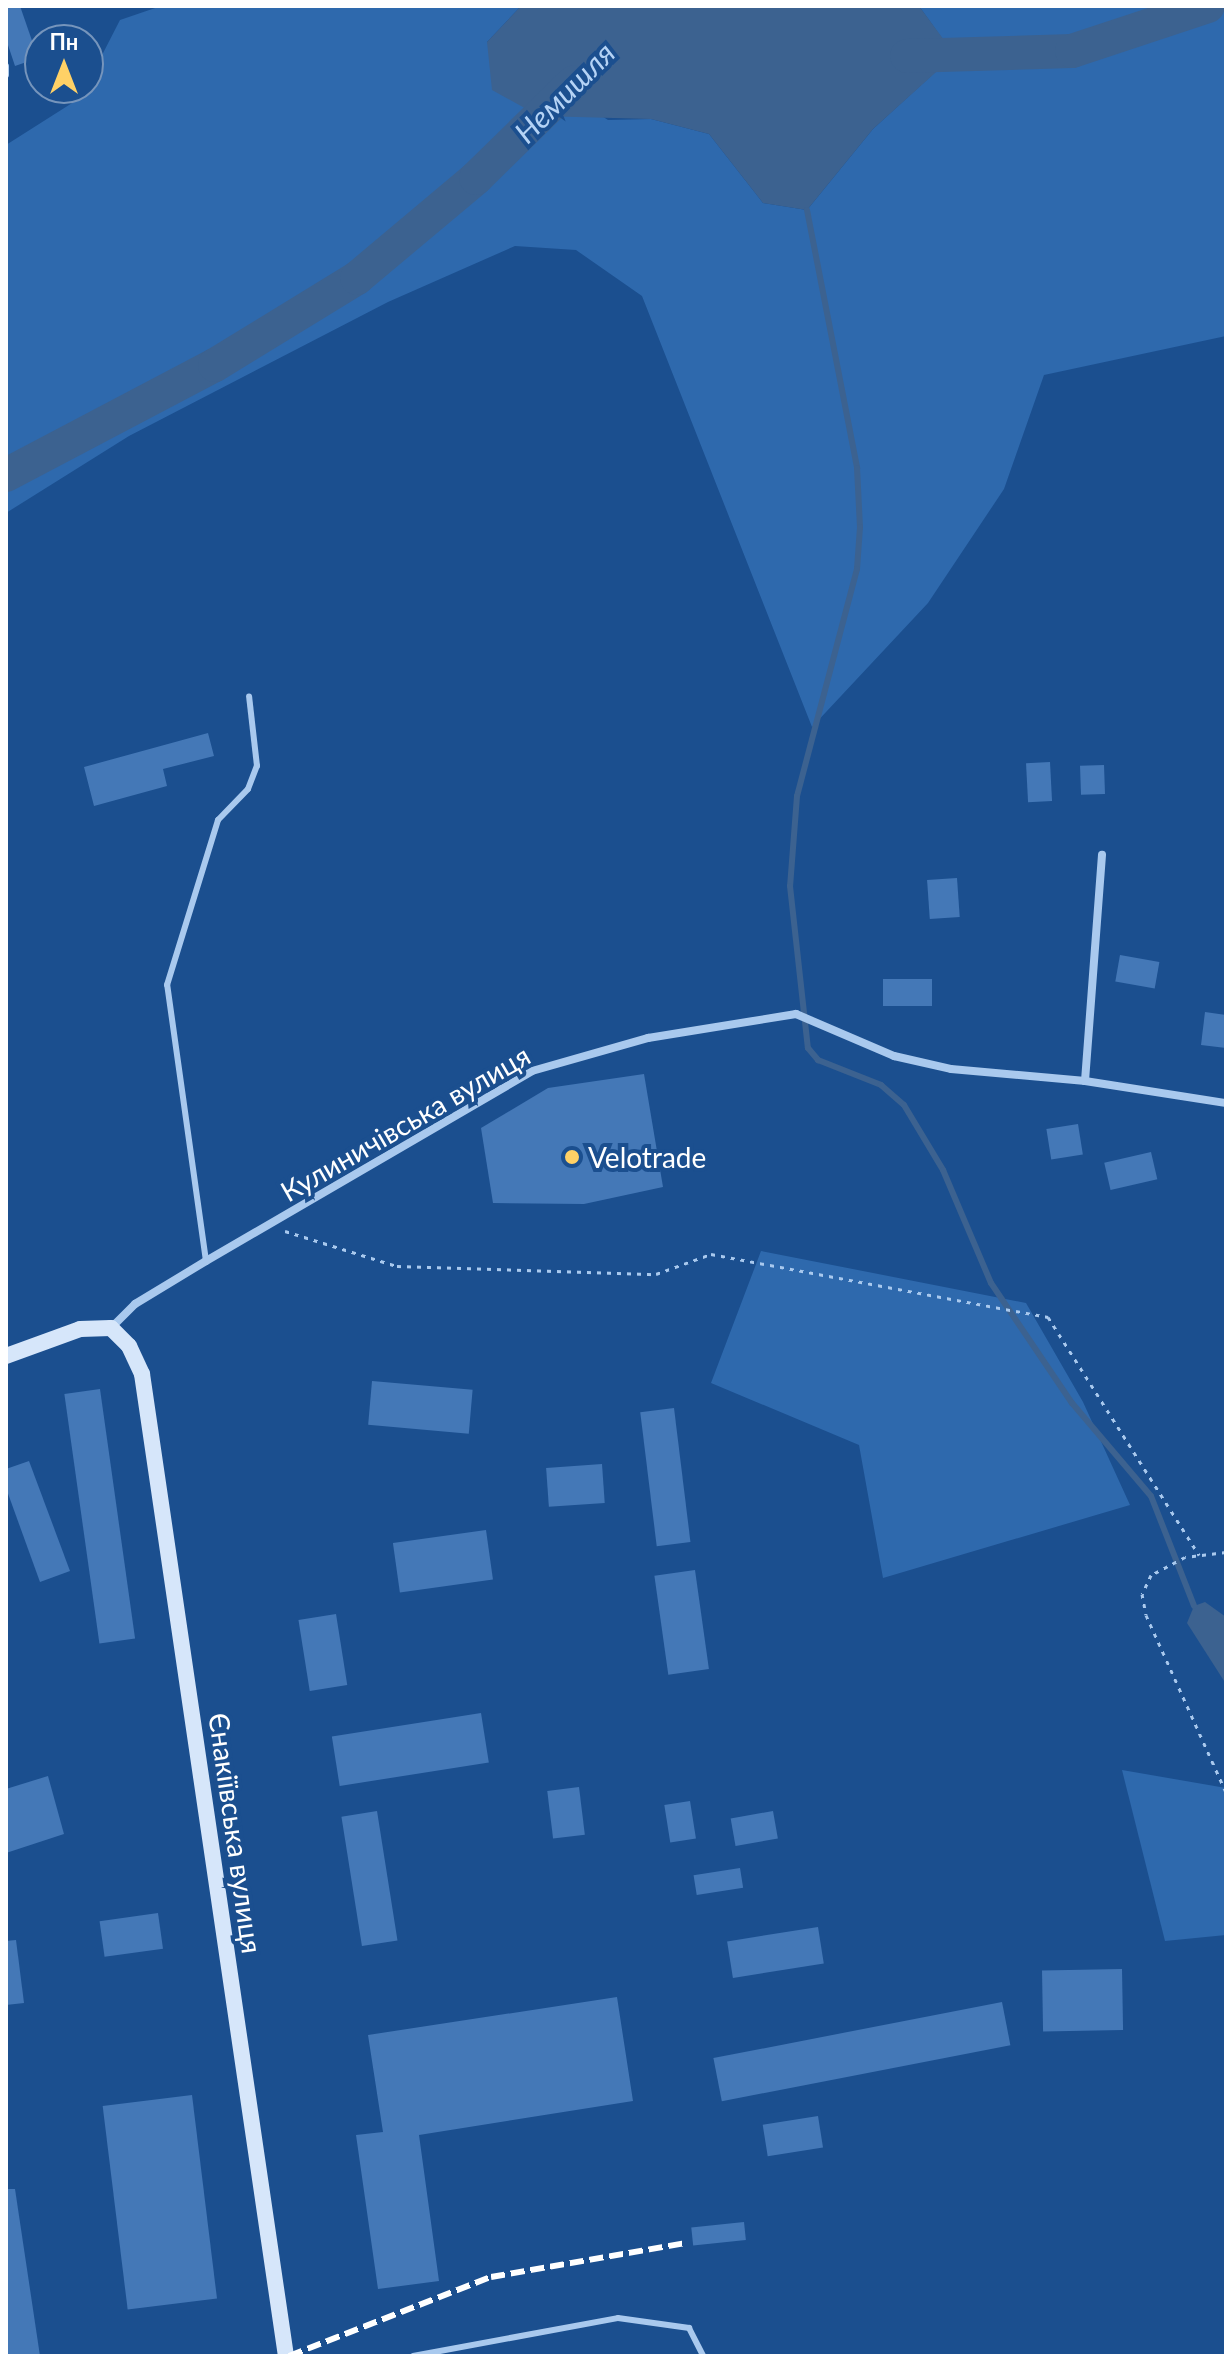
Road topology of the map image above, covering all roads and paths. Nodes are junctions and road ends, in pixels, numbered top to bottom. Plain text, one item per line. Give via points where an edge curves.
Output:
1 (6, 66) edge
2 (6, 75) edge
3 (249, 696) dead end
4 (1102, 855) dead end
5 (1085, 1081) junction
6 (1226, 1103) edge
7 (269, 1226) junction
8 (206, 1261) junction
9 (111, 1328) junction
10 (6, 1356) edge
11 (1226, 1552) edge
12 (1199, 1555) junction
13 (1226, 1792) edge
14 (286, 2356) edge
15 (413, 2356) edge
16 (703, 2356) edge

1 - 2 lane
3 - 8 lane via 257,766 248,789 218,820 167,985
4 - 5 street
5 - 6 street
5 - 7 street, Кулиничівська вулиця via 951,1069 894,1056 796,1014 648,1038 532,1071
7 - 8 street, Кулиничівська вулиця
7 - 12 path via 397,1266 656,1274 711,1254 1048,1317
8 - 9 street, Кулиничівська вулиця via 135,1304
9 - 10 street via 80,1329
9 - 14 street, Єнакіївська вулиця via 129,1346 142,1374
11 - 12 path
12 - 13 path via 1151,1575 1142,1594 1146,1615
15 - 16 lane via 618,2318 689,2328

